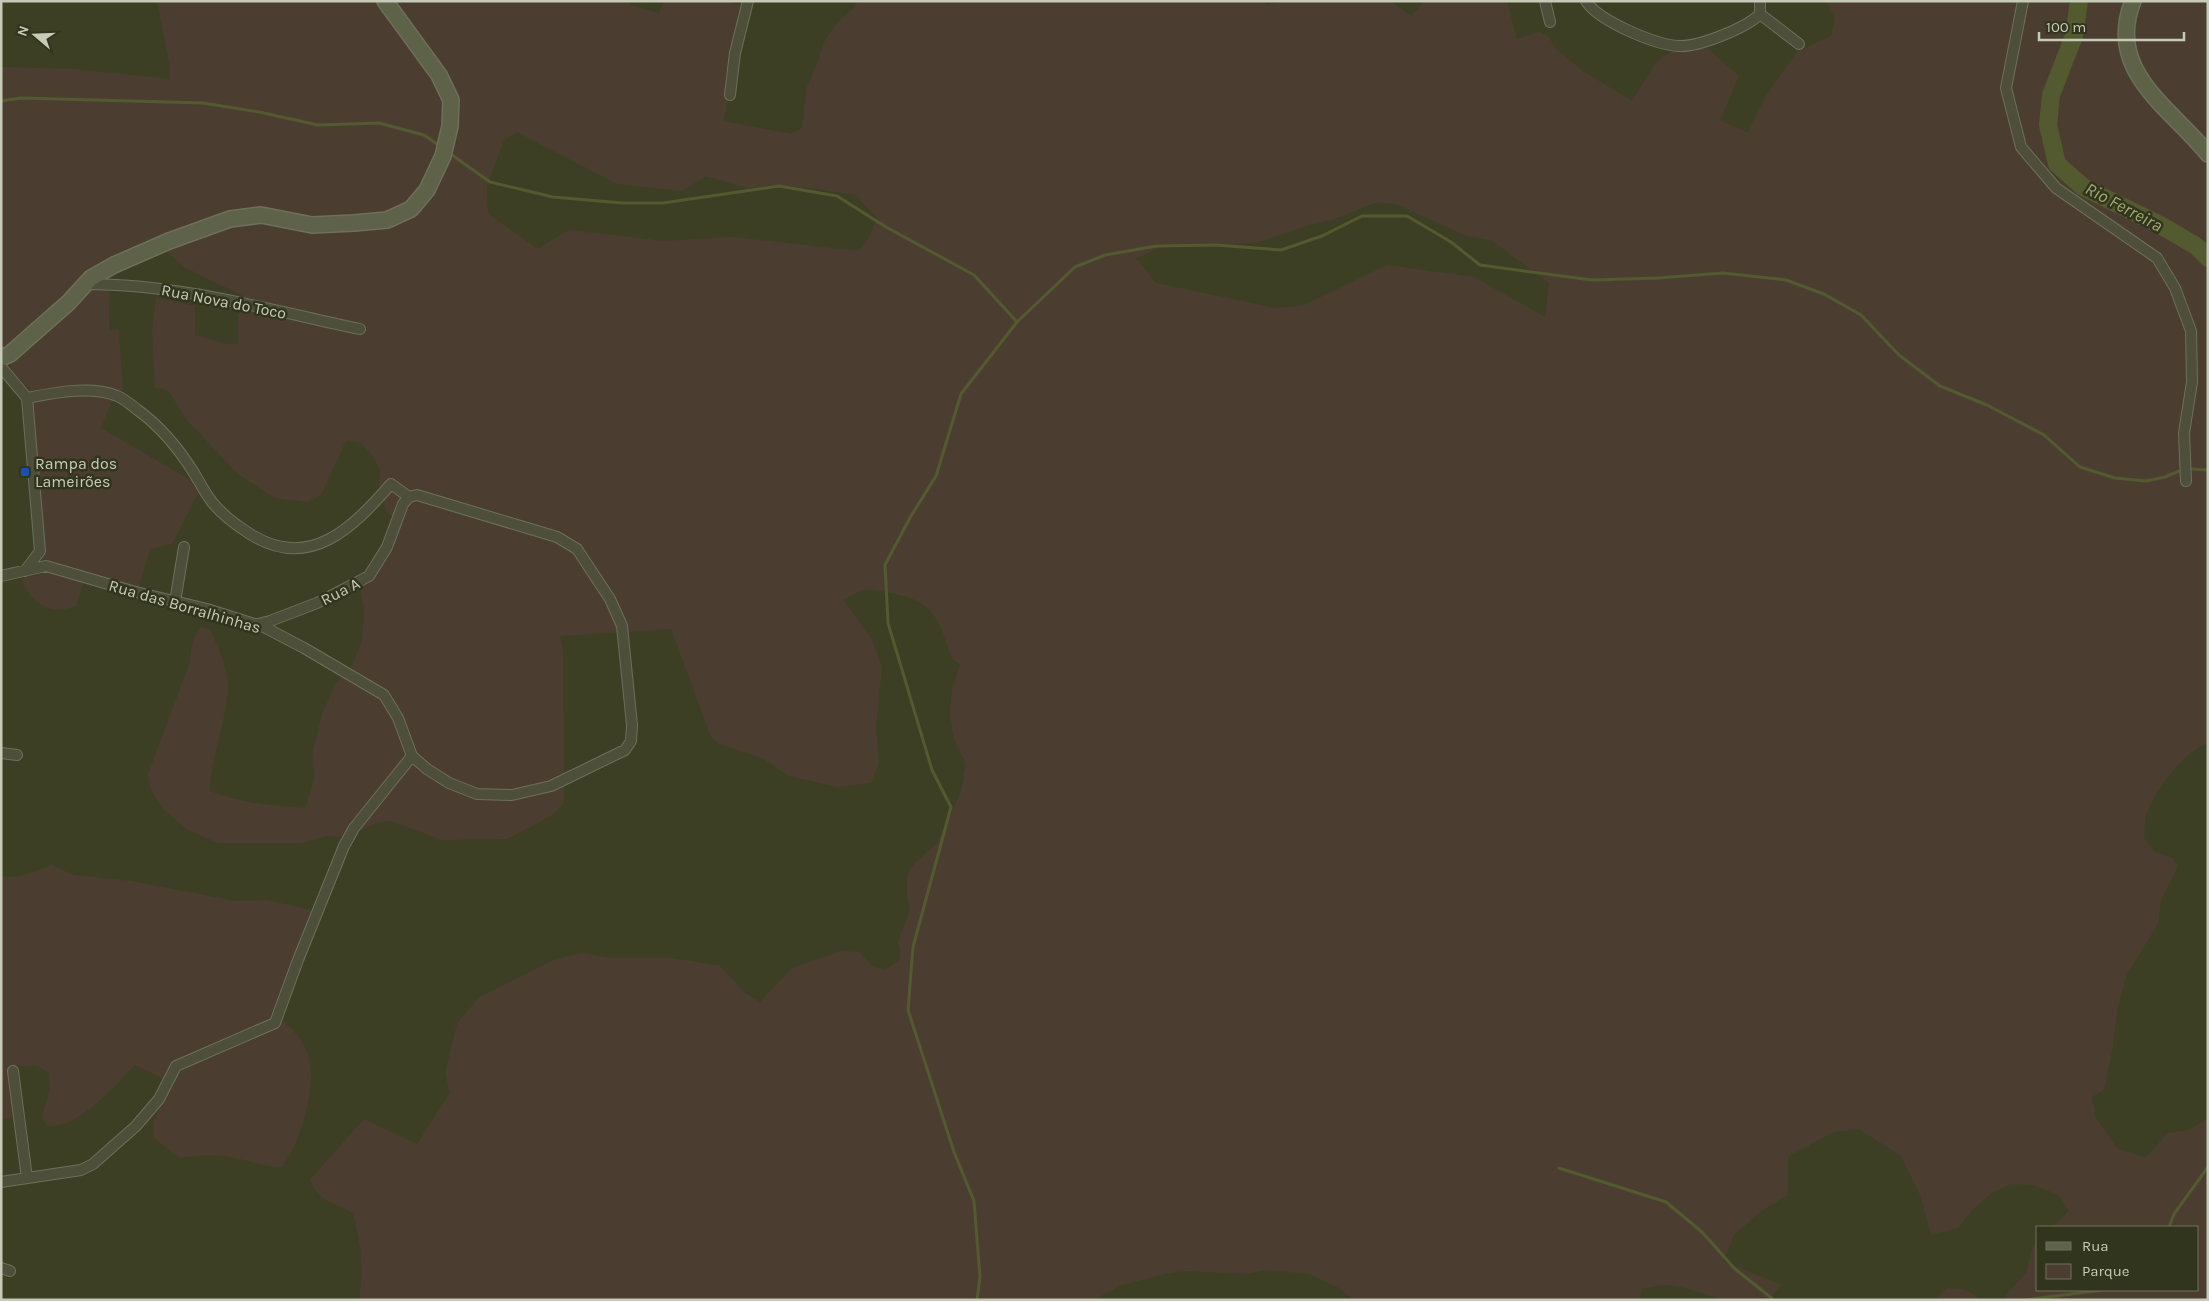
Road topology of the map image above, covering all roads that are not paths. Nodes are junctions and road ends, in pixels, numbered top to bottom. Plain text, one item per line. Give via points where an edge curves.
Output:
1 (385, 1) edge
2 (748, 1) edge
3 (1546, 1) edge
4 (1586, 1) edge
5 (1760, 1) edge
6 (2023, 1) edge
7 (2133, 1) edge
8 (1760, 14) junction
9 (1550, 22) dead end
10 (1799, 44) dead end
11 (730, 95) dead end
12 (2208, 154) edge
13 (86, 284) junction
14 (360, 329) dead end
15 (1, 358) edge
16 (1, 367) edge
17 (27, 398) junction
18 (2186, 480) dead end
19 (409, 497) junction
20 (184, 547) dead end
21 (25, 571) junction
22 (1, 576) edge
23 (175, 602) junction
24 (255, 625) junction
25 (1, 753) edge
26 (17, 754) dead end
27 (412, 756) junction
28 (13, 1071) dead end
29 (27, 1178) junction
30 (1, 1182) edge

1 - 13 street via 439,75 451,100 450,126 443,156 427,190 411,209 387,220 354,224 312,225 262,215 230,219 114,265
2 - 11 street via 735,53
3 - 9 street
4 - 8 street via 1628,30 1680,46 1735,30
5 - 8 street
6 - 18 street via 2006,88 2021,147 2056,188 2157,258 2175,288 2192,331 2192,382 2184,434
7 - 12 street via 2126,18 2125,42 2131,62 2161,106
8 - 10 street
13 - 14 street, Rua Nova do Toco via 130,284 210,297
13 - 15 street via 10,354
16 - 17 street
17 - 19 street via 91,391 117,396 168,436 212,502 230,521 258,539 283,548 307,548 348,529 391,484
17 - 21 street via 40,552
19 - 24 street, Rua A via 403,504 387,547 369,576 317,603
19 - 27 street via 417,495 557,537 577,549 610,598 622,626 632,725 631,741 625,750 551,786 512,795 468,791 449,783
20 - 23 street
21 - 22 street, Rua das Borralhinhas
21 - 23 street, Rua das Borralhinhas via 46,566
23 - 24 street, Rua das Borralhinhas
24 - 27 street, Rua das Borralhinhas via 304,648 384,695 398,718
25 - 26 street
27 - 29 street via 354,828 344,846 275,1023 176,1066 165,1090 136,1126 93,1164 81,1170
28 - 29 street
29 - 30 street

